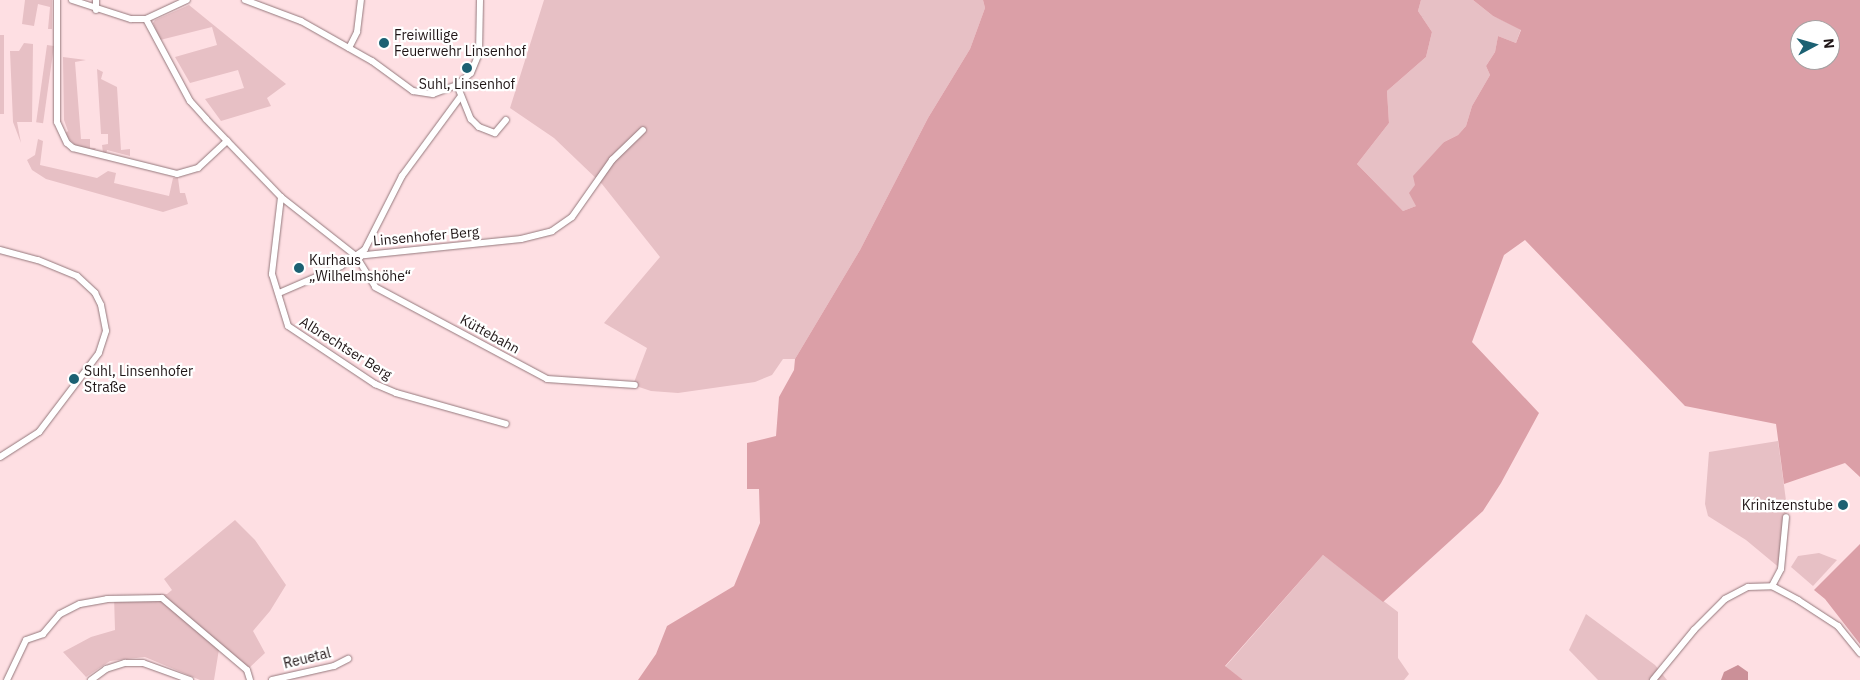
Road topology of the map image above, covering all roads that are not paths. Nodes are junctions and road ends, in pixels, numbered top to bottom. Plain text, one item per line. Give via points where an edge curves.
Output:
1 (57, 0) edge
2 (72, 0) edge
3 (96, 0) edge
4 (187, 0) edge
5 (245, 0) edge
6 (362, 0) edge
7 (480, 0) edge
8 (96, 10) junction
9 (146, 19) junction
10 (349, 48) junction
11 (457, 86) junction
12 (461, 96) junction
13 (506, 120) dead end
14 (643, 130) dead end
15 (227, 141) junction
16 (281, 197) junction
17 (0, 250) edge
18 (356, 256) junction
19 (279, 293) junction
20 (635, 385) dead end
21 (506, 424) dead end
22 (0, 458) edge
23 (1786, 518) dead end
24 (1772, 586) junction
25 (1860, 653) edge
26 (348, 659) dead end
27 (7, 680) edge
28 (91, 680) edge
29 (190, 680) edge
30 (250, 680) edge
31 (272, 680) edge
32 (1653, 680) edge

1 - 15 street via 57,122 67,143 82,150 177,174 198,168
2 - 8 street
3 - 8 street
4 - 9 street
5 - 10 street via 296,19
6 - 10 street via 357,32
7 - 11 street via 479,53 471,73
8 - 9 street via 120,18
9 - 15 street via 190,101
10 - 11 street via 413,91 433,94
11 - 12 street
12 - 13 street via 471,119 479,127 495,133
12 - 18 street, Linsenhofer Berg via 402,176 365,249
14 - 18 street, Linsenhofer Berg via 612,160 572,217 552,231 521,239
15 - 16 street
16 - 18 street
16 - 19 street, Albrechtser Berg via 272,274
17 - 22 street via 44,262 77,276 101,305 106,331 99,353 39,432
18 - 19 street
18 - 20 street, Küttebahn via 375,287 536,375 547,379
19 - 21 street, Albrechtser Berg via 288,326 375,384 476,418
23 - 24 street via 1781,569
24 - 25 street via 1838,626
24 - 32 street via 1741,589 1725,599 1694,630
26 - 31 street, Reuetal via 334,666
27 - 30 street via 26,640 43,634 60,614 80,604 162,598 247,670
28 - 29 street via 106,669 125,663 143,663

